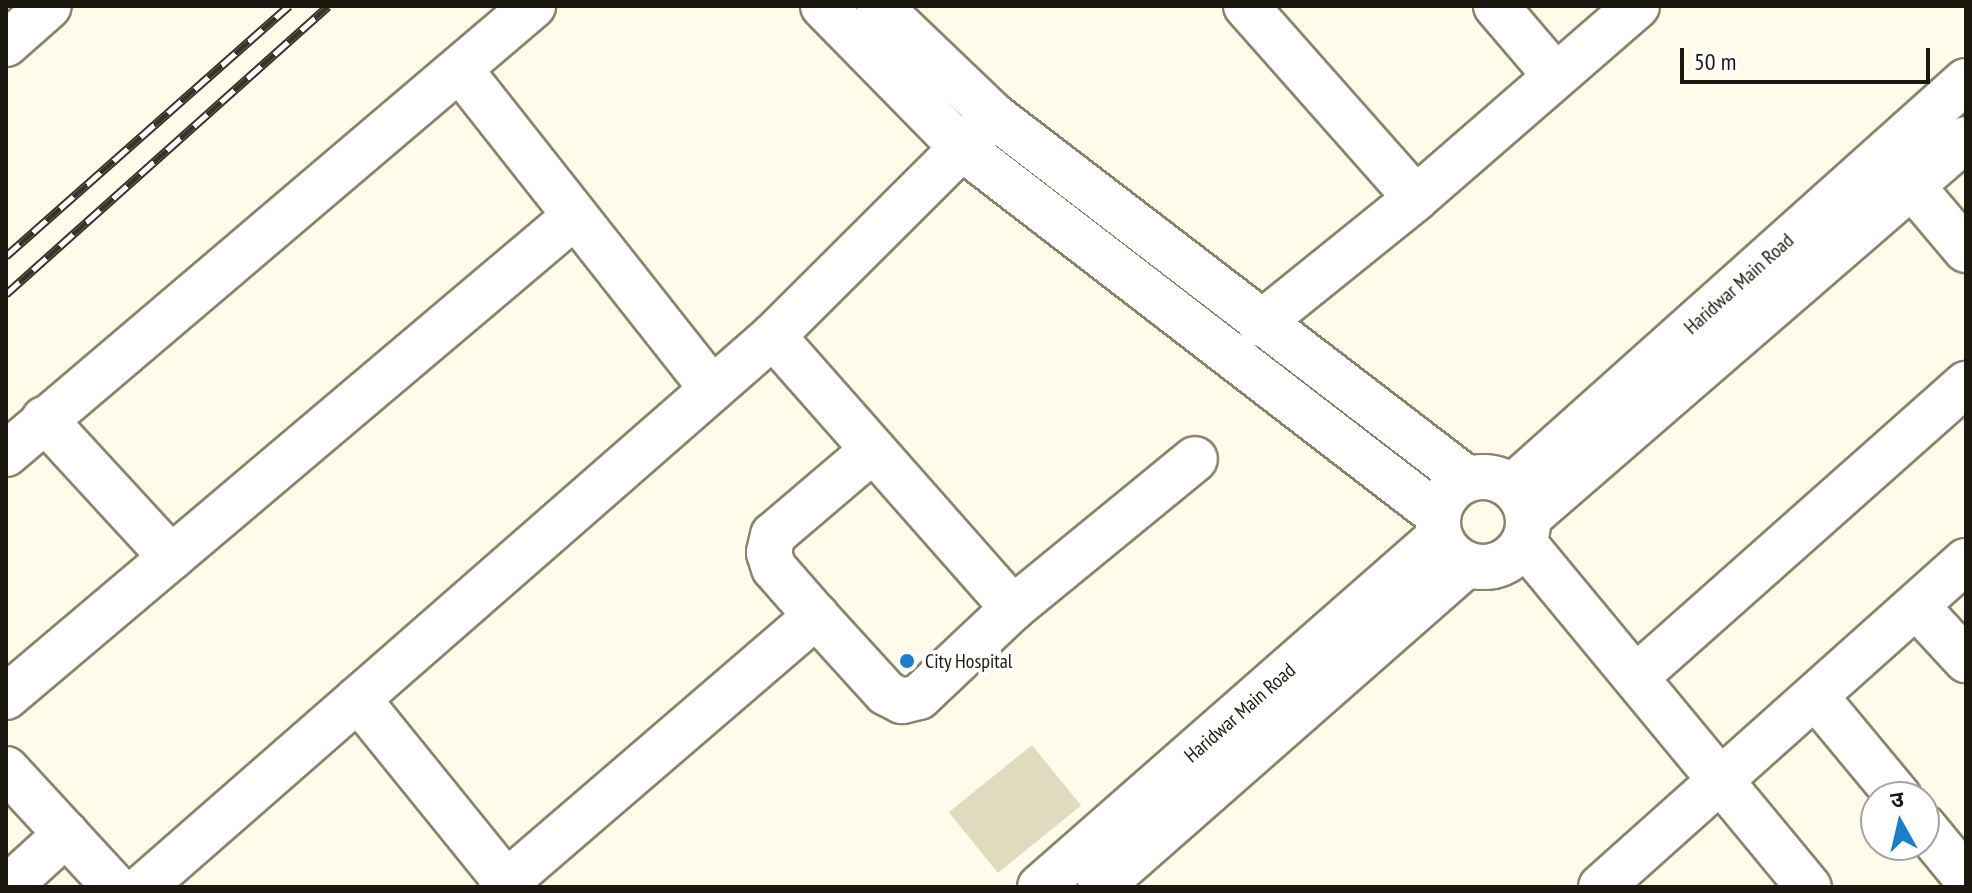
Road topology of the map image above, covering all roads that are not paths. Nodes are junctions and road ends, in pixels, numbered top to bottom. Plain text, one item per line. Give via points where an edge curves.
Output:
1 (49, 6) edge
2 (533, 6) edge
3 (823, 6) edge
4 (879, 6) edge
5 (1246, 6) edge
6 (1496, 6) edge
7 (1637, 6) edge
8 (6, 44) edge
9 (461, 71) junction
10 (1555, 75) junction
11 (1966, 81) edge
12 (994, 116) junction
13 (1966, 139) edge
14 (962, 148) junction
15 (1912, 186) junction
16 (1416, 198) junction
17 (575, 216) junction
18 (1966, 250) edge
19 (1260, 324) junction
20 (773, 336) junction
21 (1966, 384) edge
22 (712, 389) junction
23 (44, 419) junction
24 (873, 450) junction
25 (6, 454) edge
26 (1195, 459) dead end
27 (1487, 532) junction
28 (171, 557) junction
29 (1966, 561) edge
30 (1013, 608) junction
31 (1918, 608) junction
32 (816, 616) junction
33 (1966, 660) edge
34 (1637, 676) junction
35 (6, 697) edge
36 (1816, 697) junction
37 (358, 699) junction
38 (6, 769) edge
39 (1886, 781) edge
40 (1713, 791) junction
41 (66, 834) junction
42 (1940, 846) edge
43 (1966, 878) edge
44 (504, 885) edge
45 (8, 887) edge
46 (115, 887) edge
47 (143, 887) edge
48 (1040, 887) edge
49 (1100, 887) edge
50 (1601, 887) edge
51 (1779, 887) edge
52 (1809, 887) edge

1 - 8 street
2 - 9 street
3 - 14 street
4 - 12 street
5 - 16 street
6 - 10 street
7 - 10 street
9 - 17 street
9 - 23 street
10 - 16 street
11 - 27 street, Haridwar Main Road
12 - 14 street
12 - 19 street
13 - 15 street, Haridwar Main Road
14 - 20 street
14 - 27 street
15 - 18 street
15 - 27 street, Haridwar Main Road
16 - 19 street
17 - 22 street
17 - 28 street
19 - 27 street via 1467,479 1490,476
20 - 22 street
20 - 24 street
21 - 34 street
22 - 37 street
23 - 25 street
23 - 28 street
24 - 30 street
24 - 32 street via 773,535 769,553 774,568
26 - 30 street
27 - 34 street
27 - 40 street
27 - 48 street, Haridwar Main Road
27 - 49 street, Haridwar Main Road
28 - 35 street
29 - 31 street
30 - 32 street via 919,697 902,701 886,693
31 - 33 street
31 - 36 street
32 - 44 street
34 - 40 street
36 - 39 street
36 - 40 street
37 - 44 street
37 - 47 street
38 - 41 street
40 - 50 street
40 - 51 street
40 - 52 street
41 - 45 street
41 - 46 street
42 - 43 street

